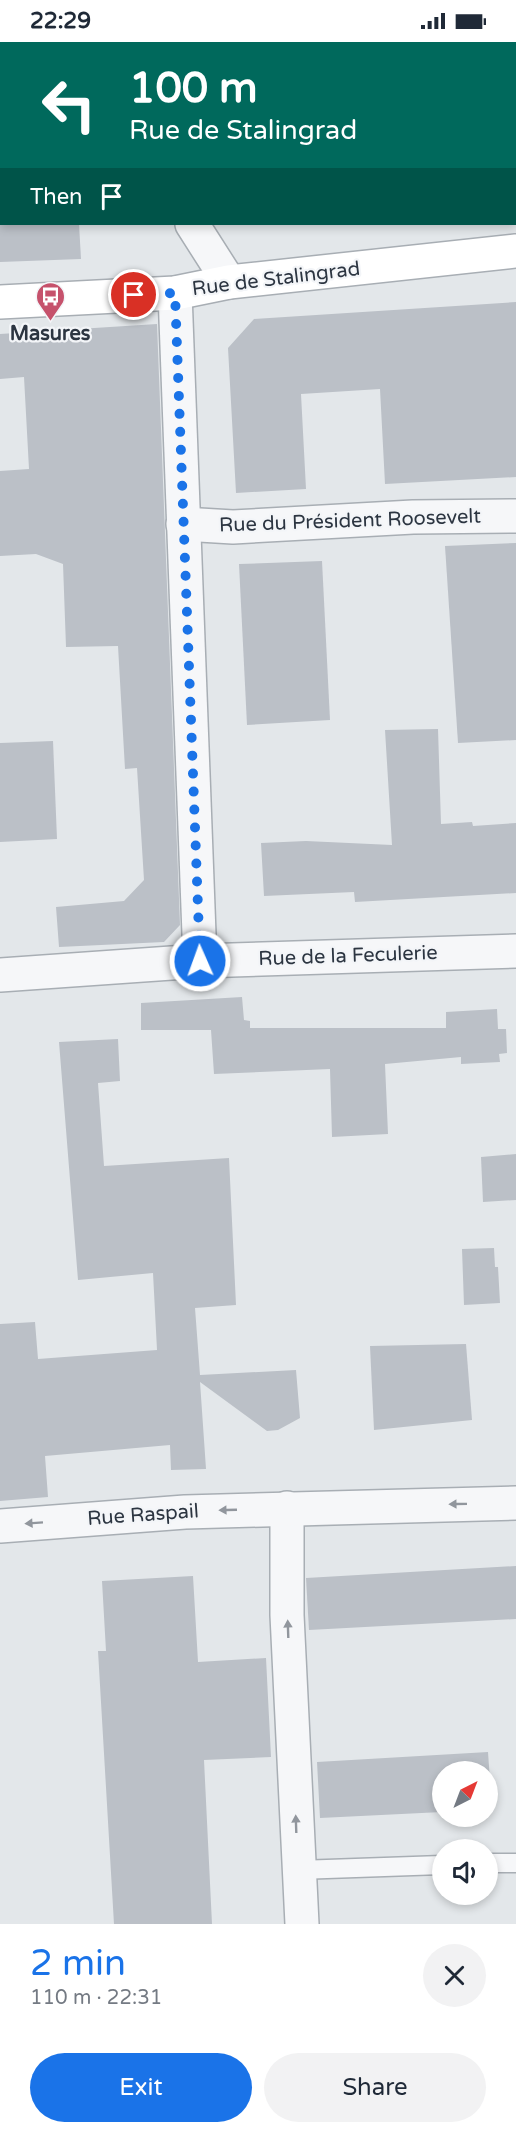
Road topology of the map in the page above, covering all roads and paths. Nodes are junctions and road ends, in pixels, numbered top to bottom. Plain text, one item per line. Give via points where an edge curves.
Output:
1 (193, 225) edge
2 (516, 251) edge
3 (229, 282) junction
4 (175, 293) junction
5 (0, 302) edge
6 (516, 516) edge
7 (183, 524) junction
8 (516, 951) edge
9 (200, 961) junction
10 (0, 975) edge
11 (516, 1503) edge
12 (287, 1523) junction
13 (0, 1526) edge
14 (498, 1863) edge
15 (516, 1863) edge
16 (432, 1865) edge
17 (298, 1870) junction
18 (302, 1924) edge

1 - 3 street
2 - 3 main road, Rue de Stalingrad
3 - 4 main road, Rue de Stalingrad
4 - 5 main road, Rue de Stalingrad
4 - 7 street
6 - 7 street, Rue du Président Roosevelt via 233,526
7 - 9 street
8 - 9 street, Rue de la Feculerie
9 - 10 street, Rue de la Feculerie
11 -> 12 street, Rue Raspail
12 -> 13 street, Rue Raspail via 185,1512
17 -> 12 street
14 - 15 lane
16 - 17 lane
17 - 18 street

